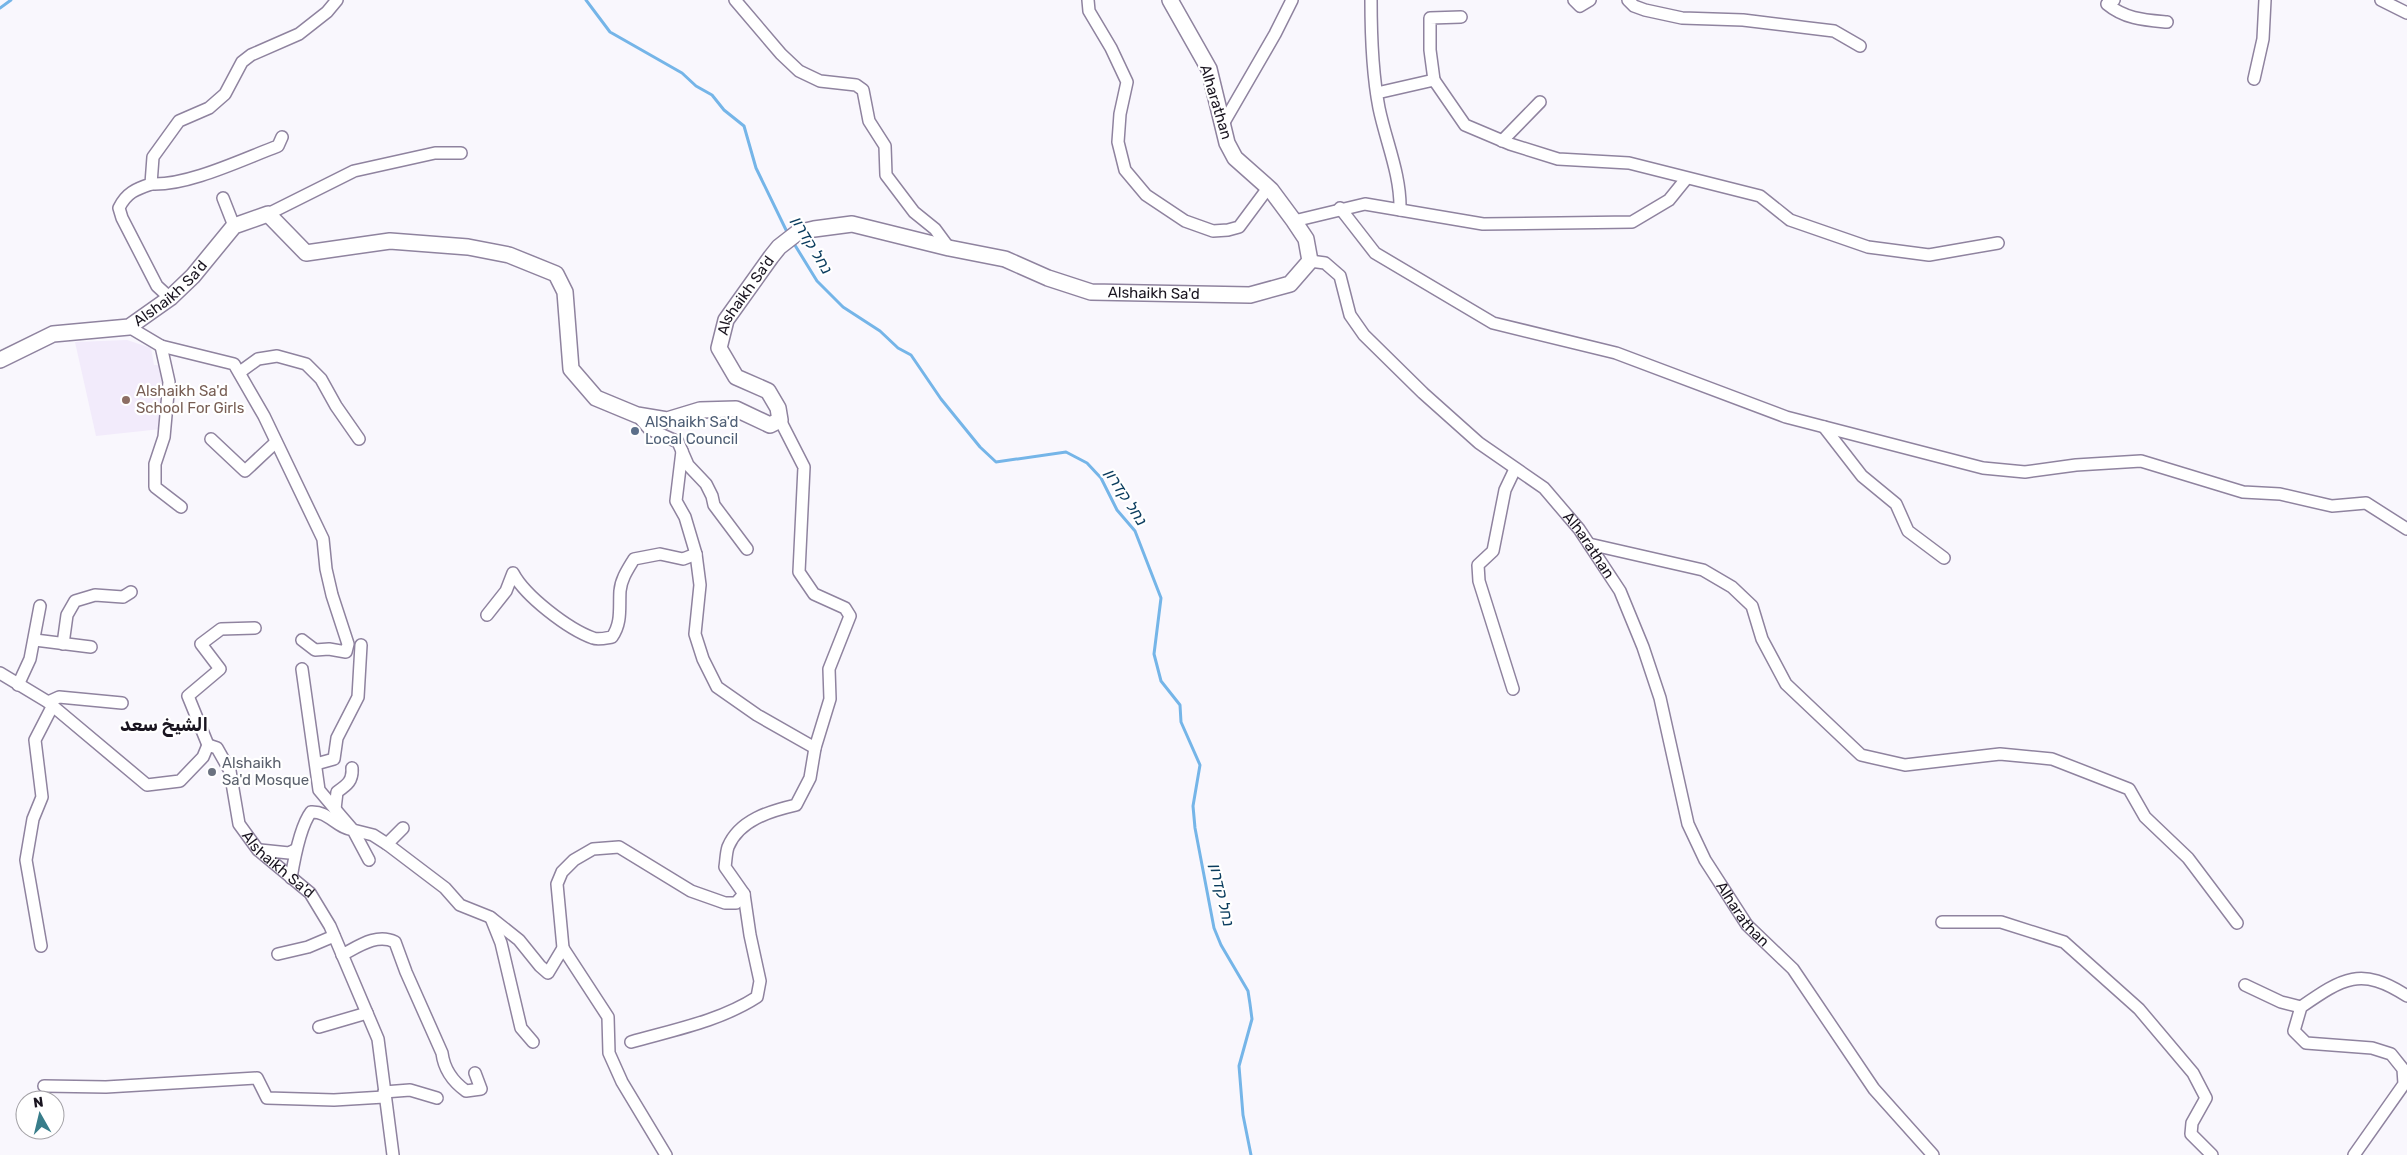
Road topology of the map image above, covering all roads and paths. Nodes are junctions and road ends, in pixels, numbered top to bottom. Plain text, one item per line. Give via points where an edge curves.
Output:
1 (337, 0) edge
2 (735, 0) edge
3 (1088, 0) edge
4 (1170, 0) edge
5 (1292, 0) edge
6 (1371, 0) edge
7 (1574, 0) edge
8 (1590, 0) edge
9 (1628, 0) edge
10 (2114, 0) edge
11 (2265, 0) edge
12 (2381, 0) edge
13 (2407, 13) edge
14 (1461, 17) dead end
15 (2167, 22) dead end
16 (1860, 46) dead end
17 (2254, 79) dead end
18 (1434, 80) junction
19 (1377, 93) junction
20 (1540, 102) dead end
21 (1223, 124) junction
22 (282, 137) dead end
23 (1502, 141) junction
24 (461, 153) dead end
25 (1686, 179) junction
26 (151, 184) junction
27 (1268, 188) junction
28 (223, 198) dead end
29 (1340, 208) junction
30 (1400, 210) junction
31 (268, 214) junction
32 (1294, 221) junction
33 (234, 226) junction
34 (1998, 243) dead end
35 (949, 248) junction
36 (1310, 261) junction
37 (170, 298) junction
38 (129, 326) junction
39 (160, 346) junction
40 (0, 360) edge
41 (240, 372) junction
42 (637, 415) junction
43 (780, 420) junction
44 (1824, 426) junction
45 (211, 439) dead end
46 (359, 439) dead end
47 (276, 442) junction
48 (682, 451) junction
49 (1515, 470) junction
50 (181, 507) dead end
51 (2407, 529) edge
52 (1590, 544) junction
53 (747, 549) dead end
54 (696, 554) junction
55 (1944, 558) dead end
56 (131, 592) dead end
57 (40, 606) dead end
58 (487, 615) dead end
59 (254, 628) dead end
60 (35, 640) junction
61 (302, 640) dead end
62 (63, 644) junction
63 (361, 645) dead end
64 (91, 647) dead end
65 (302, 669) dead end
66 (0, 673) edge
67 (18, 685) junction
68 (1512, 689) dead end
69 (122, 703) dead end
70 (50, 704) junction
71 (208, 745) junction
72 (816, 748) junction
73 (316, 764) junction
74 (352, 768) dead end
75 (335, 809) junction
76 (403, 828) dead end
77 (353, 830) junction
78 (388, 844) junction
79 (258, 850) junction
80 (295, 850) junction
81 (369, 860) dead end
82 (291, 878) junction
83 (744, 894) junction
84 (490, 917) junction
85 (1942, 922) dead end
86 (2237, 924) dead end
87 (334, 936) junction
88 (41, 946) dead end
89 (563, 948) junction
90 (278, 954) dead end
91 (342, 955) junction
92 (2245, 985) dead end
93 (2407, 996) edge
94 (2301, 1007) junction
95 (367, 1013) junction
96 (318, 1027) dead end
97 (533, 1042) dead end
98 (631, 1042) dead end
99 (475, 1073) dead end
100 (44, 1086) dead end
101 (384, 1094) junction
102 (437, 1098) dead end
103 (393, 1155) edge
104 (666, 1155) edge
105 (1933, 1155) edge
106 (2212, 1155) edge
107 (2354, 1155) edge

1 - 26 street via 299,34 251,55 242,62 226,94 210,108 179,121 153,157
2 - 35 street via 799,72 820,81 856,85 863,90 869,121 884,146 886,175 914,212 935,228
3 - 27 street via 1089,11 1127,82 1118,142 1125,170 1146,195 1185,220 1213,230 1228,230 1240,227
4 - 21 street, Alharathan via 1209,69
5 - 21 street via 1276,34
6 - 19 street
7 - 8 street via 1580,6
9 - 16 street via 1645,10 1682,18 1743,20 1834,31
10 - 15 street via 2107,4 2117,12 2137,19
11 - 17 street via 2263,39
12 - 13 street
14 - 18 street via 1430,18
18 - 19 street
18 - 23 street via 1465,125
19 - 30 street via 1401,190
20 - 23 street
21 - 27 street, Alharathan via 1227,143 1236,158
22 - 26 street via 278,146 221,168 165,185
23 - 25 street via 1558,159 1629,163
24 - 31 street via 435,153 354,171
25 - 30 street via 1669,200 1632,222 1483,224
25 - 34 street via 1760,196 1790,220 1868,247 1929,255
26 - 37 street via 132,190 119,208 157,286
27 - 32 street, Alharathan
28 - 33 street
29 - 30 street via 1365,204
29 - 32 street
29 - 44 street via 1375,253 1494,323 1616,353 1786,417
31 - 33 street
31 - 42 street via 306,253 390,241 468,247 509,255 556,274 565,292 572,369 596,398
32 - 36 street, Alharathan via 1306,239
33 - 37 street, Alshaikh Sa'd via 193,276
35 - 36 street, Alshaikh Sa'd via 1005,259 1091,292 1250,295 1290,284
35 - 43 street, Alshaikh Sa'd via 852,224 797,234 779,247 726,320 719,348 736,377 768,391 778,408
36 - 49 street, Alharathan via 1325,263 1340,276 1350,315 1364,335 1423,393
37 - 38 street, Alshaikh Sa'd
38 - 39 street
38 - 40 street, Alshaikh Sa'd via 53,334
39 - 41 street via 234,364
39 - 50 street via 169,382 164,437 155,464 155,487
41 - 46 street via 258,359 277,356 306,364 321,379
41 - 47 street
42 - 43 street via 667,420 700,410 736,409 770,425
42 - 48 street via 649,429 678,442
43 - 72 street via 804,467 799,572 814,594 845,608 850,616 829,669 830,699
44 - 51 street via 1983,468 2025,472 2141,461 2243,492 2280,494 2332,506 2366,503
44 - 55 street via 1862,476 1896,504 1908,531
45 - 47 street via 245,471
47 - 61 street via 323,539 326,569 348,644 346,652 314,650
48 - 53 street via 688,466 706,484 714,505
48 - 54 street via 676,501 685,517
49 - 52 street, Alharathan via 1544,488
49 - 68 street via 1505,490 1492,551 1478,565 1479,581
52 - 86 street via 1703,570 1732,587 1752,606 1762,640 1786,684 1861,754 1905,765 2000,754 2052,759 2129,789 2145,817 2188,858
52 - 105 street, Alharathan via 1620,591 1643,647 1660,698 1688,824 1705,860 1747,925 1793,969 1874,1088
54 - 58 street via 683,559 660,554 634,559 624,575 618,628 612,637 594,639 554,616 517,582 513,573 506,591
54 - 72 street via 700,585 696,634 703,659 717,687
56 - 62 street via 123,597 95,595 75,601 67,615
57 - 60 street
59 - 71 street via 221,630 200,644 220,669 188,696
60 - 62 street
60 - 67 street
62 - 64 street
63 - 73 street via 358,697 337,738 334,759
65 - 73 street
66 - 67 street
67 - 70 street
69 - 70 street via 59,697
70 - 71 street via 146,785 180,781 203,757
70 - 88 street via 35,740 42,797 33,819 26,860
71 - 79 street, Alshaikh Sa'd via 217,748 230,771 239,824
72 - 83 street via 810,778 796,805 741,826 728,847 725,867
73 - 75 street via 320,790
74 - 75 street via 348,784 337,792
75 - 77 street
76 - 78 street
77 - 78 street
77 - 80 street via 344,829 326,814 311,812
77 - 81 street
78 - 84 street via 445,888 460,905
79 - 80 street via 289,853
79 - 82 street, Alshaikh Sa'd
80 - 82 street
82 - 87 street, Alshaikh Sa'd via 310,893
83 - 89 street via 736,902 725,902 691,891 619,847 594,849 574,860 562,872 557,884
83 - 98 street via 760,981 757,997 742,1007 703,1021
84 - 89 street via 519,940 548,973
84 - 97 street via 501,943 521,1028
85 - 106 street via 2001,922 2064,942 2139,1009 2193,1072 2206,1098 2192,1123 2191,1134
87 - 90 street via 308,947
87 - 91 street, Alshaikh Sa'd
89 - 104 street via 608,1018 609,1053 622,1082
91 - 95 street, Alshaikh Sa'd
91 - 99 street via 367,942 386,937 395,942 442,1053 444,1067 466,1091 481,1089
92 - 94 street via 2281,1002
93 - 94 street via 2388,984 2366,977 2344,980
94 - 107 street via 2294,1031 2306,1044 2372,1048 2391,1054 2403,1069 2404,1084
95 - 96 street
95 - 101 street, Alshaikh Sa'd via 378,1039
100 - 101 street via 106,1087 257,1078 267,1098 334,1100
101 - 102 street via 410,1090
101 - 103 street, Alshaikh Sa'd

